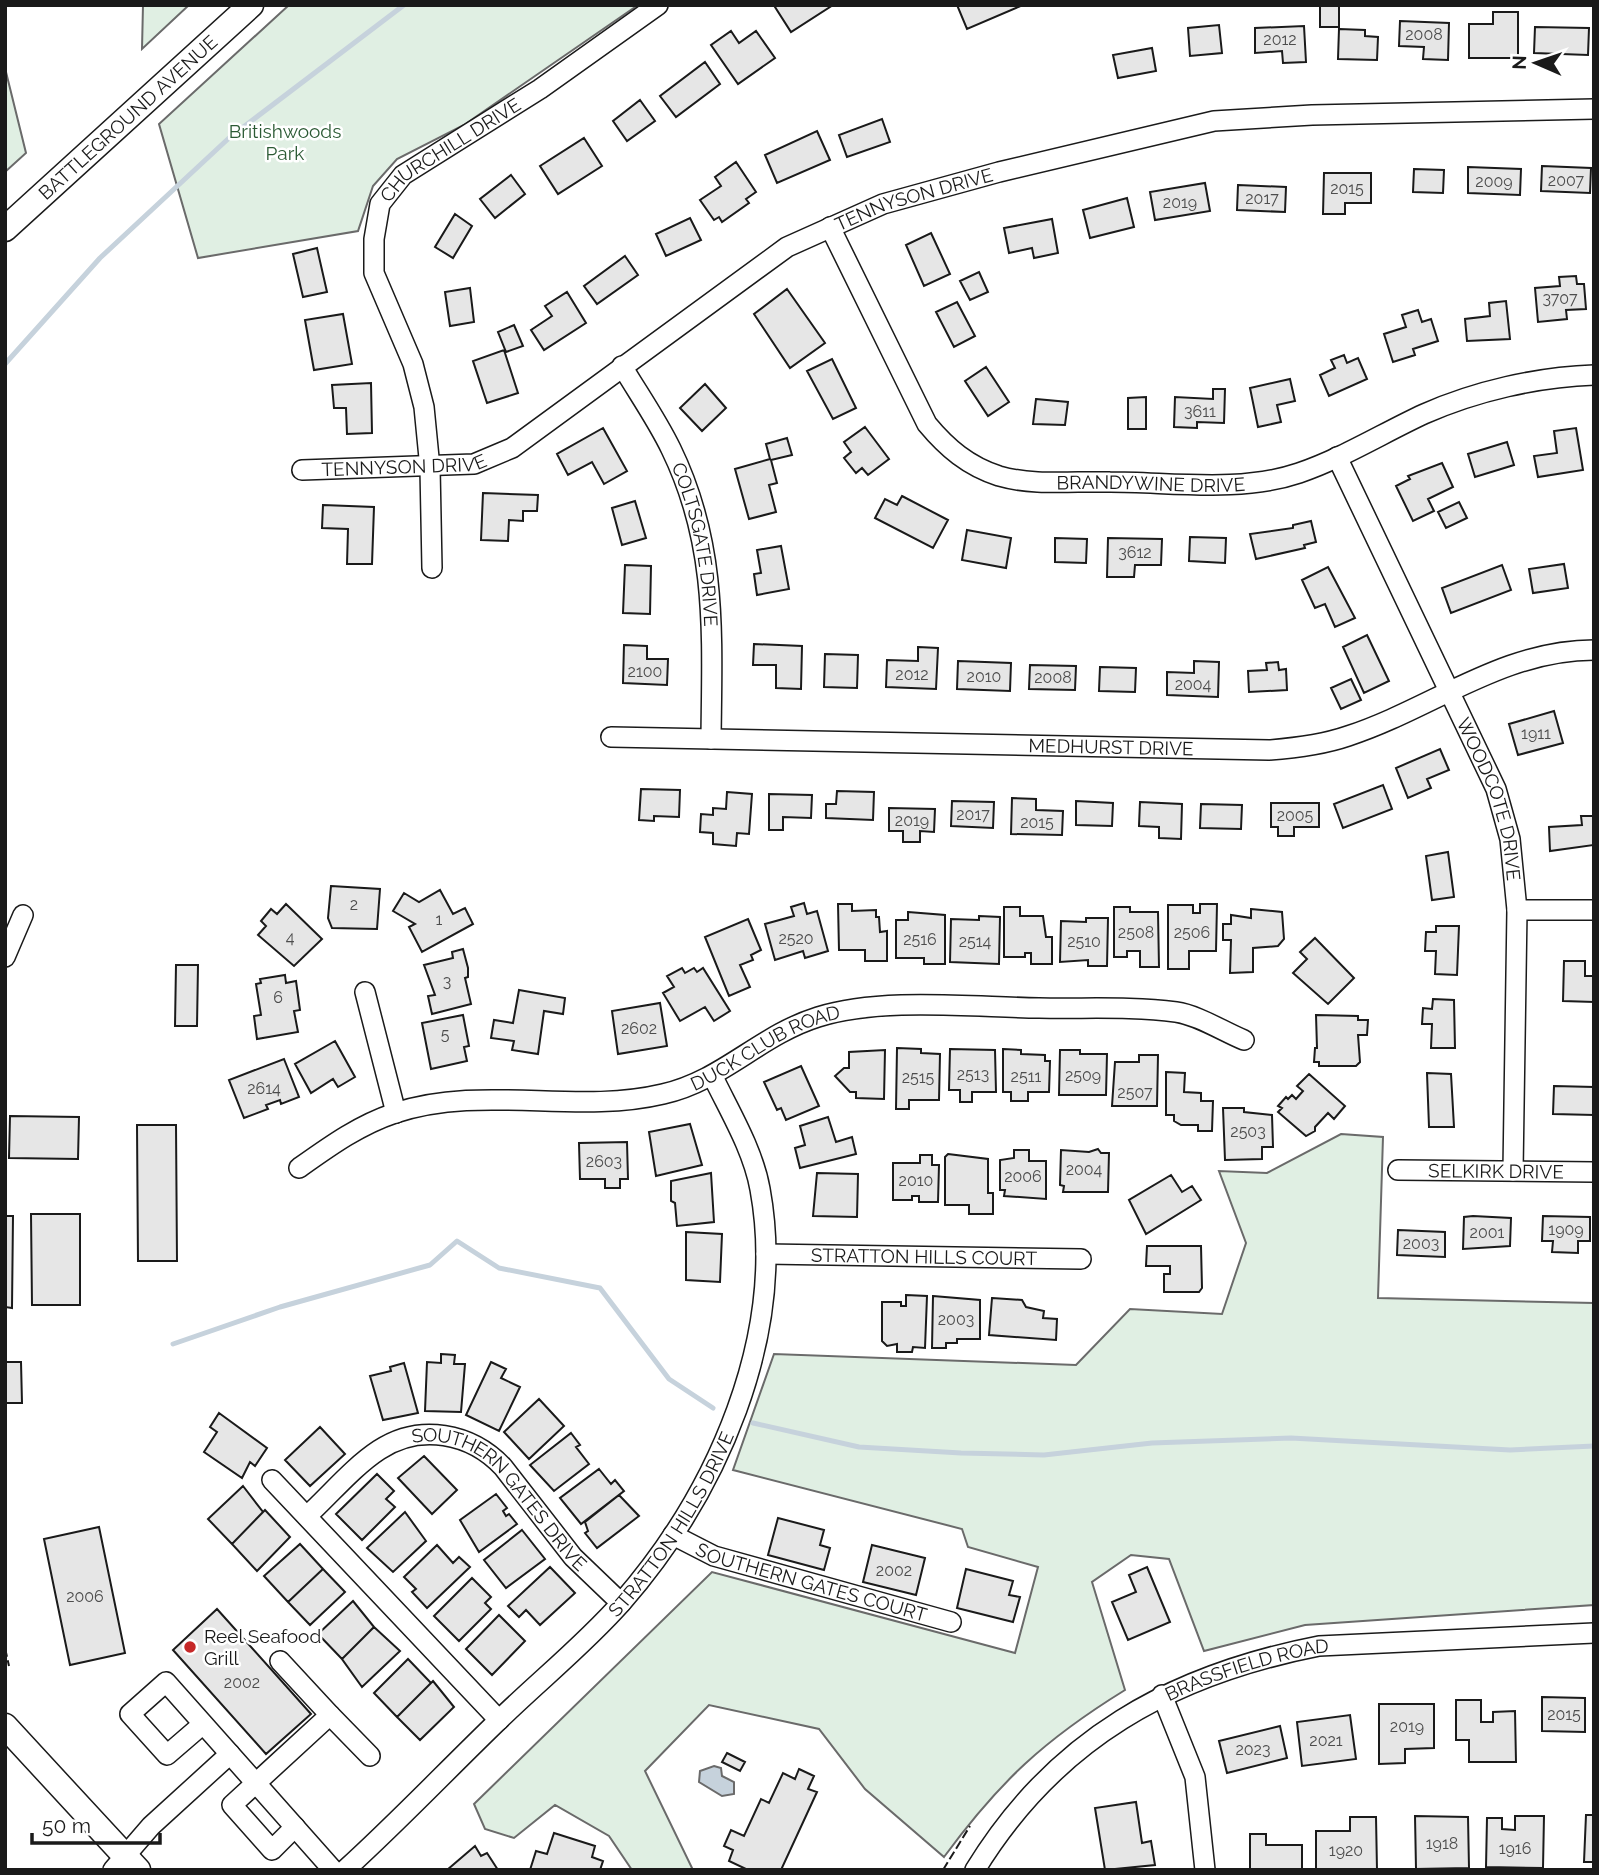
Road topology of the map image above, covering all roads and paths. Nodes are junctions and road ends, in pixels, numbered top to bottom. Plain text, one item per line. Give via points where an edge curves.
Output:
1 (251, 5) edge
2 (658, 5) edge
3 (1594, 109) edge
4 (830, 227) junction
5 (5, 229) edge
6 (622, 366) junction
7 (1594, 374) edge
8 (1338, 457) junction
9 (430, 468) junction
10 (302, 470) dead end
11 (432, 568) dead end
12 (1594, 650) edge
13 (1449, 690) junction
14 (611, 737) dead end
15 (711, 738) junction
16 (1594, 910) edge
17 (1517, 911) junction
18 (23, 915) dead end
19 (5, 957) edge
20 (365, 992) dead end
21 (1244, 1040) dead end
22 (713, 1077) junction
23 (396, 1112) junction
24 (299, 1168) dead end
25 (1398, 1170) dead end
26 (1513, 1171) junction
27 (1594, 1172) edge
28 (766, 1254) junction
29 (1081, 1259) dead end
30 (272, 1480) dead end
31 (307, 1517) junction
32 (673, 1535) junction
33 (621, 1603) junction
34 (951, 1622) dead end
35 (1594, 1633) edge
36 (280, 1661) dead end
37 (1162, 1695) junction
38 (330, 1715) junction
39 (499, 1720) junction
40 (203, 1724) dead end
41 (5, 1726) edge
42 (230, 1754) junction
43 (370, 1756) dead end
44 (256, 1783) junction
45 (295, 1827) junction
46 (125, 1865) edge
47 (333, 1870) edge
48 (345, 1870) edge
49 (975, 1870) edge
50 (1205, 1870) edge

1 - 5 main road, BATTLEGROUND AVENUE
2 - 9 street, CHURCHILL DRIVE via 497,117 403,174 380,204 374,273 413,364 424,407
3 - 4 street, TENNYSON DRIVE via 1214,121 986,175 883,204
4 - 6 street, TENNYSON DRIVE via 787,247
4 - 8 street, BRANDYWINE DRIVE via 927,424 944,444 982,469 1023,480 1238,483 1280,478
6 - 9 street, TENNYSON DRIVE via 512,448 474,464
6 - 15 street, COLTSGATE DRIVE via 671,449 702,536 710,576
7 - 8 street, BRANDYWINE DRIVE via 1528,383 1460,401
8 - 13 street, WOODCOTE DRIVE
9 - 10 street, TENNYSON DRIVE
9 - 11 street, CHURCHILL DRIVE
12 - 13 street, MEDHURST DRIVE via 1518,662
13 - 15 street, MEDHURST DRIVE via 1350,736 1269,750
13 - 17 street, WOODCOTE DRIVE via 1496,789 1510,839
14 - 15 street, MEDHURST DRIVE
16 - 17 street
17 - 26 street, WOODCOTE DRIVE
18 - 19 street
20 - 23 street
21 - 22 street, DUCK CLUB ROAD via 1178,1012 869,1007 842,1010 792,1026
22 - 23 street, DUCK CLUB ROAD via 640,1098 490,1100
22 - 28 street, STRATTON HILLS DRIVE via 760,1186
23 - 24 street, DUCK CLUB ROAD via 345,1136
25 - 26 street, SELKIRK DRIVE
26 - 27 street, SELKIRK DRIVE
28 - 29 street, STRATTON HILLS COURT
28 - 32 street, STRATTON HILLS DRIVE via 757,1327 738,1403 698,1496
30 - 31 street
31 - 33 street, SOUTHERN GATES DRIVE via 379,1450 416,1436 463,1439 503,1466 573,1557
31 - 39 street
32 - 33 street, STRATTON HILLS DRIVE
32 - 34 street, SOUTHERN GATES COURT via 714,1556
33 - 39 street, STRATTON HILLS DRIVE
35 - 37 street, BRASSFIELD ROAD via 1319,1646 1232,1667
36 - 38 street
37 - 49 street, BRASSFIELD ROAD via 1110,1726 1054,1769 1020,1806
37 - 50 street via 1195,1777
38 - 43 street
38 - 44 street
39 - 48 street, STRATTON HILLS DRIVE
40 - 42 street
41 - 46 main road
42 - 44 street
42 - 46 street via 151,1826
44 - 45 street
44 - 45 street via 232,1805 272,1850
45 - 47 street

